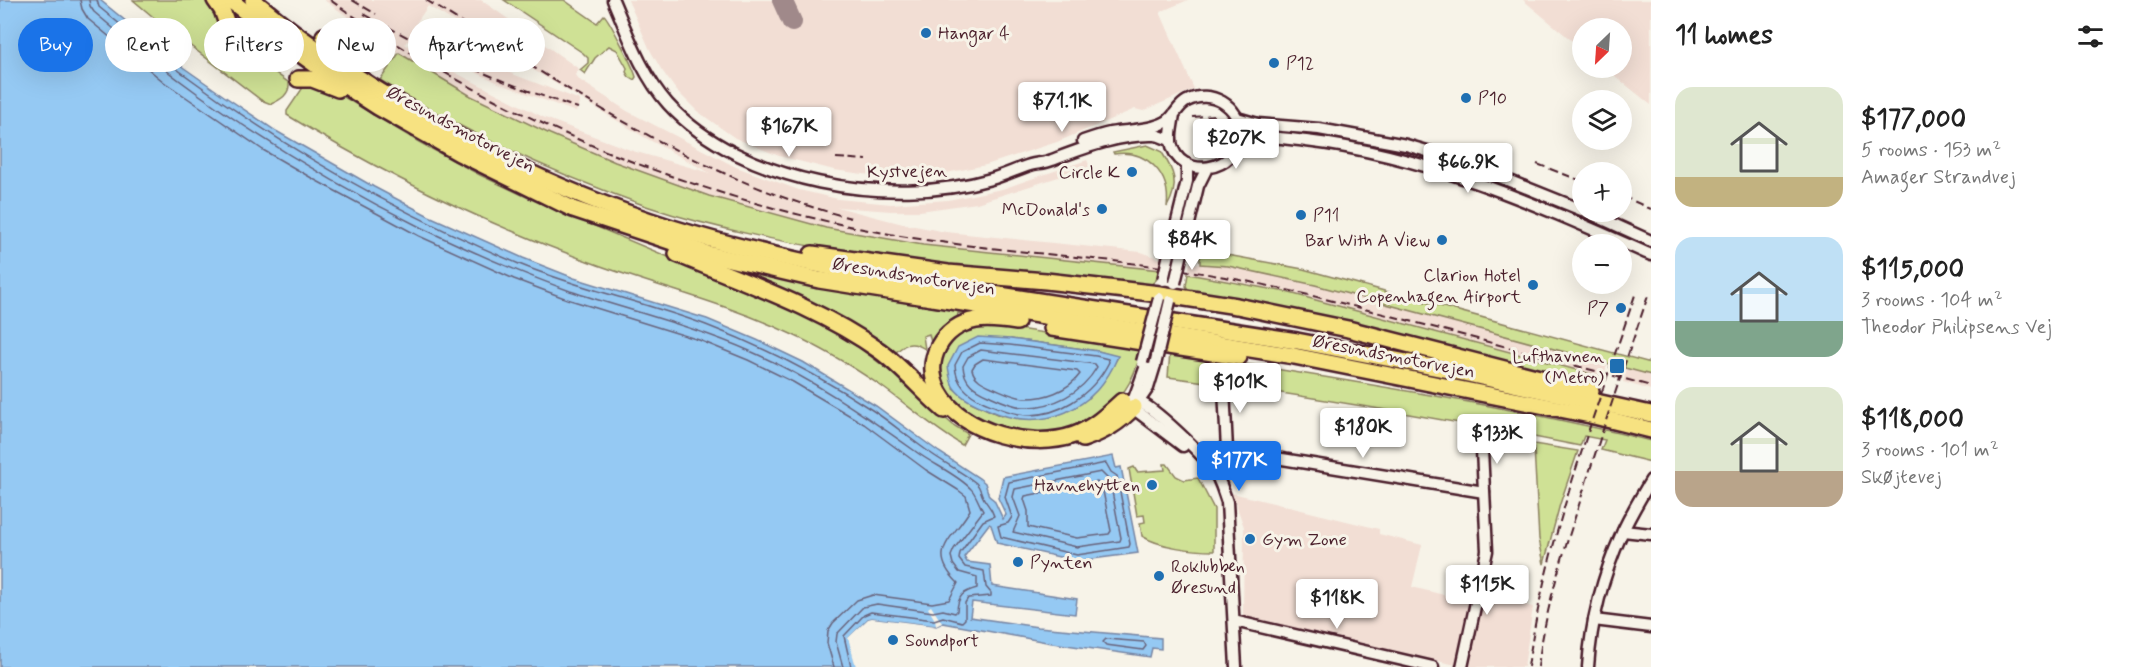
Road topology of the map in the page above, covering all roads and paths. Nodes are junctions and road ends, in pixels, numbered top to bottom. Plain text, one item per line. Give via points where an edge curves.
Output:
1 (215, 0) edge
2 (230, 0) edge
3 (253, 0) edge
4 (613, 0) edge
5 (225, 18) edge
6 (360, 72) edge
7 (298, 79) dead end
8 (368, 83) junction
9 (368, 101) junction
10 (1174, 114) junction
11 (1236, 117) junction
12 (1171, 140) junction
13 (1239, 141) junction
14 (1187, 164) junction
15 (1032, 165) junction
16 (1207, 168) junction
17 (1572, 206) edge
18 (573, 209) junction
19 (626, 211) junction
20 (1609, 222) edge
21 (1651, 241) edge
22 (1651, 255) edge
23 (1166, 292) junction
24 (1148, 363) junction
25 (1224, 388) dead end
26 (1459, 389) junction
27 (1132, 403) junction
28 (1651, 412) edge
29 (1481, 430) dead end
30 (1651, 430) edge
31 (1651, 480) edge
32 (1484, 492) junction
33 (1623, 531) junction
34 (1651, 534) edge
35 (1594, 620) junction
36 (1234, 621) junction
37 (1651, 627) edge
38 (1236, 667) edge
39 (1433, 667) edge
40 (1462, 667) edge
41 (1588, 667) edge

1 - 5 highway
2 - 9 highway, Øresundsmotorvejen
3 - 8 highway, Øresundsmotorvejen
4 - 15 street, Kystvejen via 644,68 667,102 696,130 757,163 799,177 879,191 966,185
6 - 8 highway via 368,77
7 - 9 highway via 327,83
8 - 19 highway, Øresundsmotorvejen via 538,176
9 - 18 highway, Øresundsmotorvejen via 459,153
10 - 11 street via 1187,101 1204,97 1225,104
10 - 12 street
10 - 15 street, Kystvejen via 1166,123 1108,133
11 - 13 street
11 - 17 street via 1245,122 1319,129 1418,149 1455,159
12 - 14 street via 1176,153
12 - 15 street, Kystvejen via 1155,135 1126,138
13 - 16 street via 1227,160
13 - 22 street via 1267,136 1327,143 1425,166 1497,190
14 - 16 street
14 - 23 street, bridge
16 - 23 street, bridge
18 - 26 highway, Øresundsmotorvejen via 708,255 819,280 1215,342
18 - 27 highway via 831,320 880,351 958,421 997,441 1032,447 1069,443 1111,427 1123,419
19 - 23 highway via 798,252 948,273
19 - 28 highway, Øresundsmotorvejen via 730,245 809,263 1297,341
20 - 21 street
23 - 24 street, bridge
23 - 24 street, bridge via 1152,327
23 - 28 highway via 1348,329 1567,384
24 - 27 street via 1134,384
24 - 27 street via 1152,379
25 - 32 street via 1227,450
26 - 27 highway via 999,320 980,319 958,325 943,339 934,358 935,384 951,407 982,428 1009,438 1039,441 1069,436
26 - 30 highway, Øresundsmotorvejen
27 - 36 street via 1186,449 1206,471 1220,498 1229,525
29 - 32 street
31 - 33 street
32 - 40 street via 1487,551
33 - 34 street
33 - 35 street
35 - 37 street
35 - 41 street
36 - 38 street
36 - 39 street

